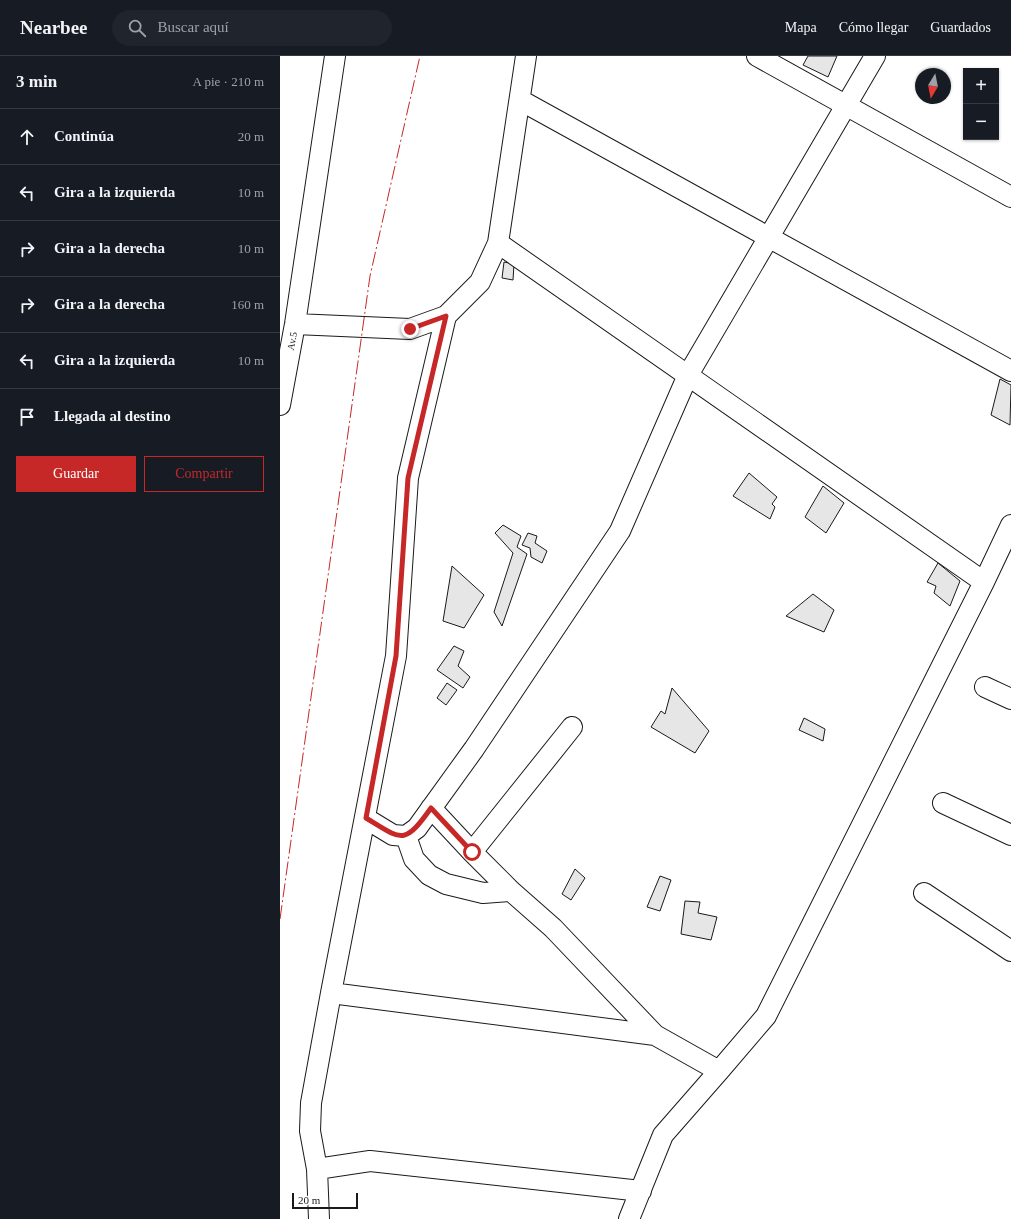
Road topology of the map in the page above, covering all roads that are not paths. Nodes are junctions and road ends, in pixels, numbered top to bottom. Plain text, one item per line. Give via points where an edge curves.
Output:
1 (335, 56) edge
2 (526, 56) edge
3 (757, 56) edge
4 (875, 56) edge
5 (520, 100) junction
6 (846, 105) junction
7 (1011, 197) edge
8 (769, 237) junction
9 (498, 243) junction
10 (446, 316) junction
11 (295, 324) junction
12 (1011, 371) edge
13 (688, 375) junction
14 (280, 405) edge
15 (1011, 525) edge
16 (984, 582) junction
17 (985, 687) dead end
18 (1011, 700) edge
19 (572, 728) dead end
20 (942, 803) dead end
21 (431, 808) junction
22 (366, 818) junction
23 (1011, 835) edge
24 (406, 836) junction
25 (472, 852) junction
26 (511, 891) junction
27 (924, 893) dead end
28 (1011, 951) edge
29 (331, 993) junction
30 (655, 1035) junction
31 (719, 1072) junction
32 (317, 1169) junction
33 (641, 1191) junction
34 (319, 1219) edge
35 (629, 1219) edge

1 - 11 street, Av.5
2 - 5 street
3 - 6 street
4 - 6 street
5 - 8 street
5 - 9 street
6 - 7 street
6 - 8 street
8 - 12 street
8 - 13 street
9 - 10 street via 480,282
9 - 13 street
10 - 11 street via 410,329
10 - 22 street via 408,478 396,656
11 - 14 street, Av.5
13 - 16 street
13 - 21 street via 620,531 474,749
15 - 16 street
16 - 31 street via 766,1016
17 - 18 street
19 - 25 street
20 - 23 street
21 - 24 street via 417,828
21 - 25 street
22 - 24 street via 393,835
22 - 29 street
24 - 26 street via 414,859 429,875 446,884 483,893
25 - 26 street
26 - 30 street via 553,928
27 - 28 street
29 - 30 street
29 - 32 street via 311,1103 310,1130
30 - 31 street
31 - 33 street via 663,1135
32 - 33 street via 370,1160
32 - 34 street
33 - 35 street

